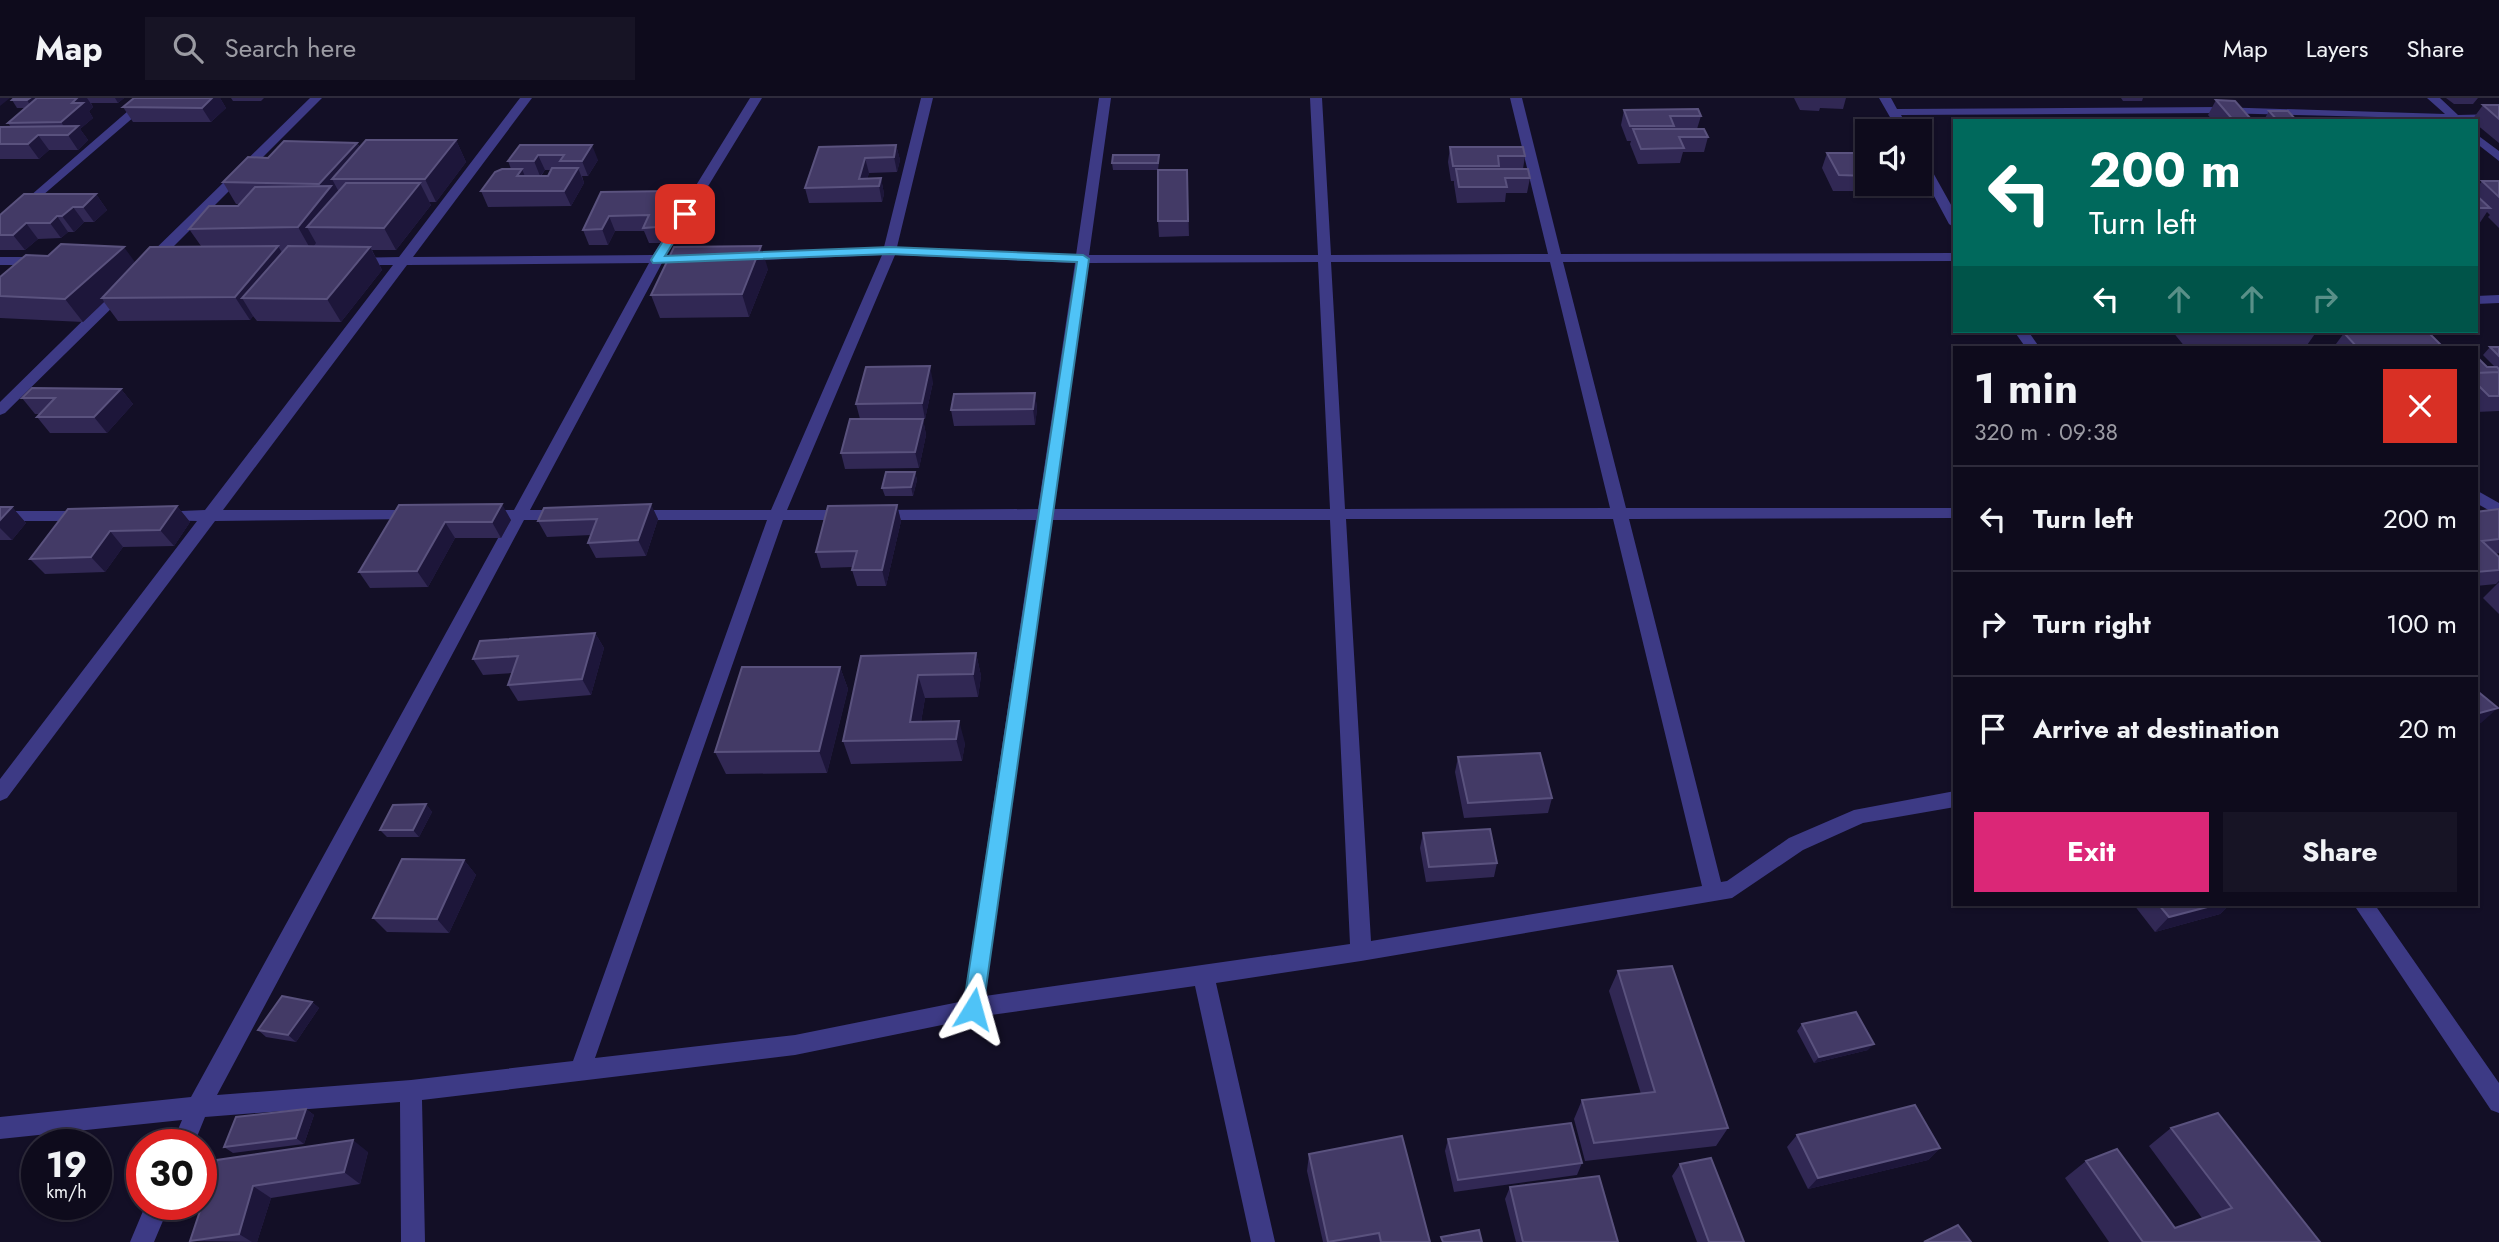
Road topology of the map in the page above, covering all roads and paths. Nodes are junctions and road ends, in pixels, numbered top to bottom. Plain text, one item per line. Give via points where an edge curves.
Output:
1 (150, 98) edge
2 (316, 98) edge
3 (526, 98) edge
4 (756, 98) edge
5 (927, 98) edge
6 (1105, 98) edge
7 (1316, 98) edge
8 (1516, 98) edge
9 (1885, 98) edge
10 (2107, 98) edge
11 (2433, 98) edge
12 (1894, 112) junction
13 (2123, 117) edge
14 (2499, 117) edge
15 (1898, 119) edge
16 (2434, 119) edge
17 (2457, 119) edge
18 (2472, 119) edge
19 (2478, 138) edge
20 (2499, 157) edge
21 (1932, 182) edge
22 (1953, 220) edge
23 (0, 228) edge
24 (890, 251) junction
25 (1953, 257) edge
26 (1325, 258) junction
27 (1556, 258) junction
28 (1083, 259) junction
29 (657, 260) junction
30 (0, 261) edge
31 (55, 261) edge
32 (177, 261) edge
33 (337, 261) edge
34 (403, 261) junction
35 (140, 268) junction
36 (2499, 299) edge
37 (2478, 300) edge
38 (0, 410) edge
39 (2478, 496) edge
40 (2499, 511) edge
41 (1619, 513) junction
42 (1953, 513) edge
43 (1338, 514) junction
44 (438, 515) edge
45 (465, 515) edge
46 (519, 515) junction
47 (586, 515) edge
48 (614, 515) edge
49 (777, 515) junction
50 (0, 516) edge
51 (98, 516) edge
52 (140, 516) edge
53 (210, 516) junction
54 (1045, 516) junction
55 (0, 793) edge
56 (1953, 799) edge
57 (1714, 893) junction
58 (2365, 906) edge
59 (1361, 952) junction
60 (1203, 973) junction
61 (973, 1009) junction
62 (580, 1071) junction
63 (411, 1091) junction
64 (2499, 1101) edge
65 (198, 1107) junction
66 (0, 1128) edge
67 (189, 1129) edge
68 (151, 1220) edge
69 (142, 1242) edge
70 (412, 1242) edge
71 (1263, 1242) edge

1 - 23 street
2 - 35 street
3 - 34 street
4 - 29 street
5 - 24 street
6 - 28 street
7 - 26 street
8 - 27 street
9 - 12 street
10 - 13 street
11 - 17 street
12 - 13 street
12 - 15 street
13 - 16 street via 2217,110
14 - 18 street
19 - 20 street
21 - 22 street
24 - 28 street
24 - 29 street
24 - 49 street
25 - 27 street
26 - 27 street
26 - 28 street
26 - 43 street
27 - 41 street
28 - 54 street
29 - 34 street
29 - 46 street
30 - 31 street
32 - 35 street
33 - 34 street
34 - 53 street
35 - 38 street
36 - 37 street
39 - 40 street
41 - 42 street
41 - 43 street
41 - 57 street
43 - 54 street
43 - 59 street
44 - 53 street
45 - 46 street
46 - 47 street
46 - 65 street
48 - 49 street
49 - 54 street
49 - 62 street
50 - 51 street
52 - 53 street
53 - 55 street
54 - 61 street
56 - 57 street via 1861,816 1796,844 1732,889
57 - 59 street
58 - 64 street
59 - 60 street
60 - 61 street
60 - 71 street
61 - 62 street via 795,1045
62 - 63 street
63 - 65 street
63 - 70 street
65 - 66 street
65 - 67 street
68 - 69 street

